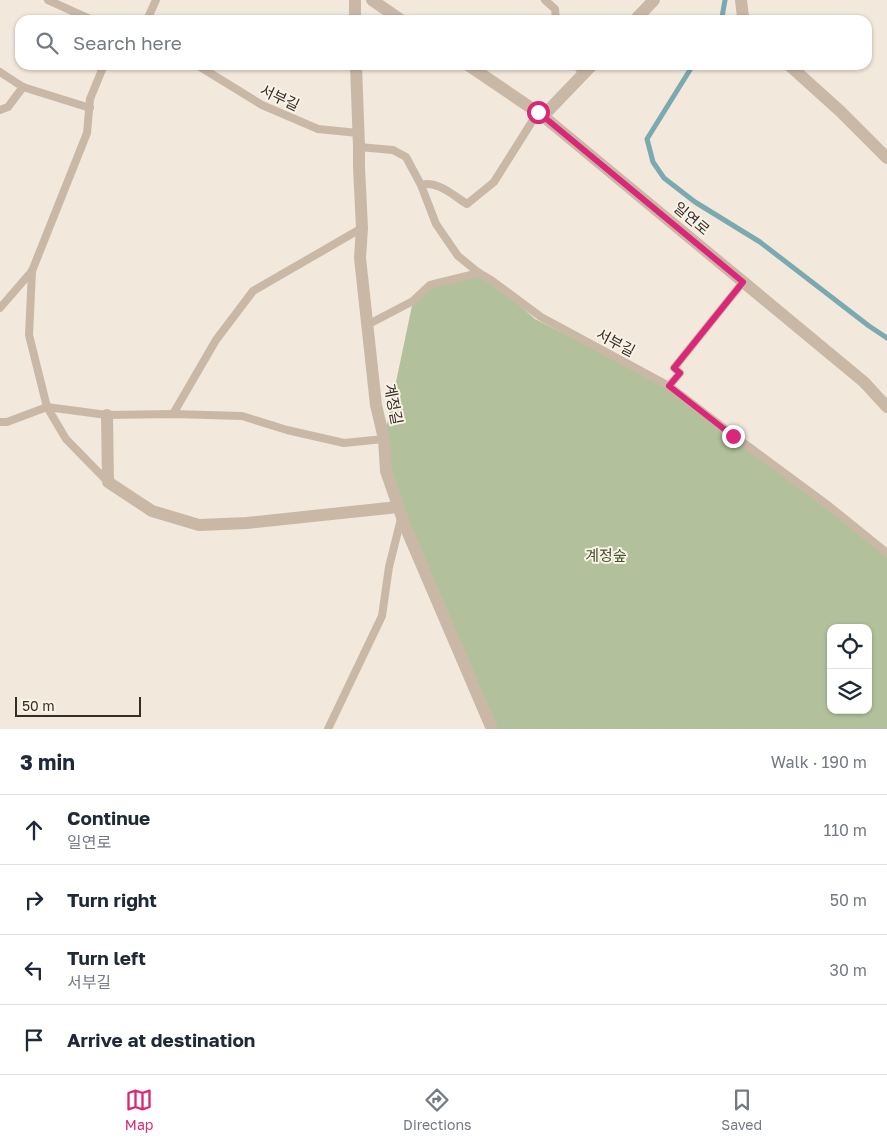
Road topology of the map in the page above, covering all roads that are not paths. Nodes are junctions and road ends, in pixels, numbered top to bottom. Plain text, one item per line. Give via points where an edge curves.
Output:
1 (48, 0) edge
2 (156, 0) edge
3 (355, 0) edge
4 (372, 0) edge
5 (545, 0) edge
6 (654, 0) edge
7 (741, 0) edge
8 (81, 15) edge
9 (149, 15) edge
10 (355, 15) edge
11 (394, 15) edge
12 (556, 15) edge
13 (640, 15) edge
14 (743, 15) edge
15 (102, 70) edge
16 (205, 70) edge
17 (356, 70) edge
18 (475, 70) edge
19 (582, 70) edge
20 (795, 70) edge
21 (0, 72) edge
22 (24, 86) junction
23 (90, 108) junction
24 (0, 110) edge
25 (540, 114) junction
26 (358, 132) junction
27 (359, 147) junction
28 (887, 158) edge
29 (421, 185) junction
30 (362, 228) junction
31 (32, 271) junction
32 (480, 273) junction
33 (743, 282) junction
34 (0, 308) edge
35 (367, 325) junction
36 (669, 386) junction
37 (47, 407) junction
38 (887, 407) edge
39 (173, 414) junction
40 (107, 415) junction
41 (0, 422) edge
42 (384, 439) junction
43 (108, 482) junction
44 (400, 512) junction
45 (887, 553) edge
46 (328, 729) edge
47 (492, 729) edge

1 - 8 lane
2 - 9 lane
3 - 10 street
4 - 11 street
5 - 12 lane via 555,9
6 - 13 street
7 - 14 street
15 - 23 lane via 90,99
16 - 26 lane, 서부길 via 262,105 310,126
17 - 26 street, 계정길
18 - 25 street, 일연로
19 - 25 street
20 - 28 street
21 - 22 lane
22 - 23 lane
22 - 24 lane via 8,107
23 - 31 lane via 87,134
25 - 29 lane via 494,182 467,204 442,188 426,183
25 - 33 street, 일연로
26 - 27 street, 계정길
27 - 29 lane, 서부길 via 393,150 406,157
27 - 30 street, 계정길
29 - 32 lane, 서부길 via 436,224 458,256
30 - 35 street, 계정길 via 360,258
30 - 39 lane via 253,291 216,340
31 - 34 lane
31 - 37 lane via 29,335
32 - 35 lane via 430,285 413,300
32 - 36 lane, 서부길 via 541,317
33 - 36 lane via 674,368 680,373
33 - 38 street, 일연로 via 864,382
35 - 42 street, 계정길 via 376,405
36 - 45 lane, 서부길
37 - 40 lane
37 - 41 lane
37 - 43 lane via 66,439
39 - 40 lane
39 - 42 lane via 242,416 344,443
40 - 43 street
42 - 44 street, 계정길 via 386,471
43 - 44 street via 152,511 199,525
44 - 46 lane via 382,616
44 - 47 street, 계정길

